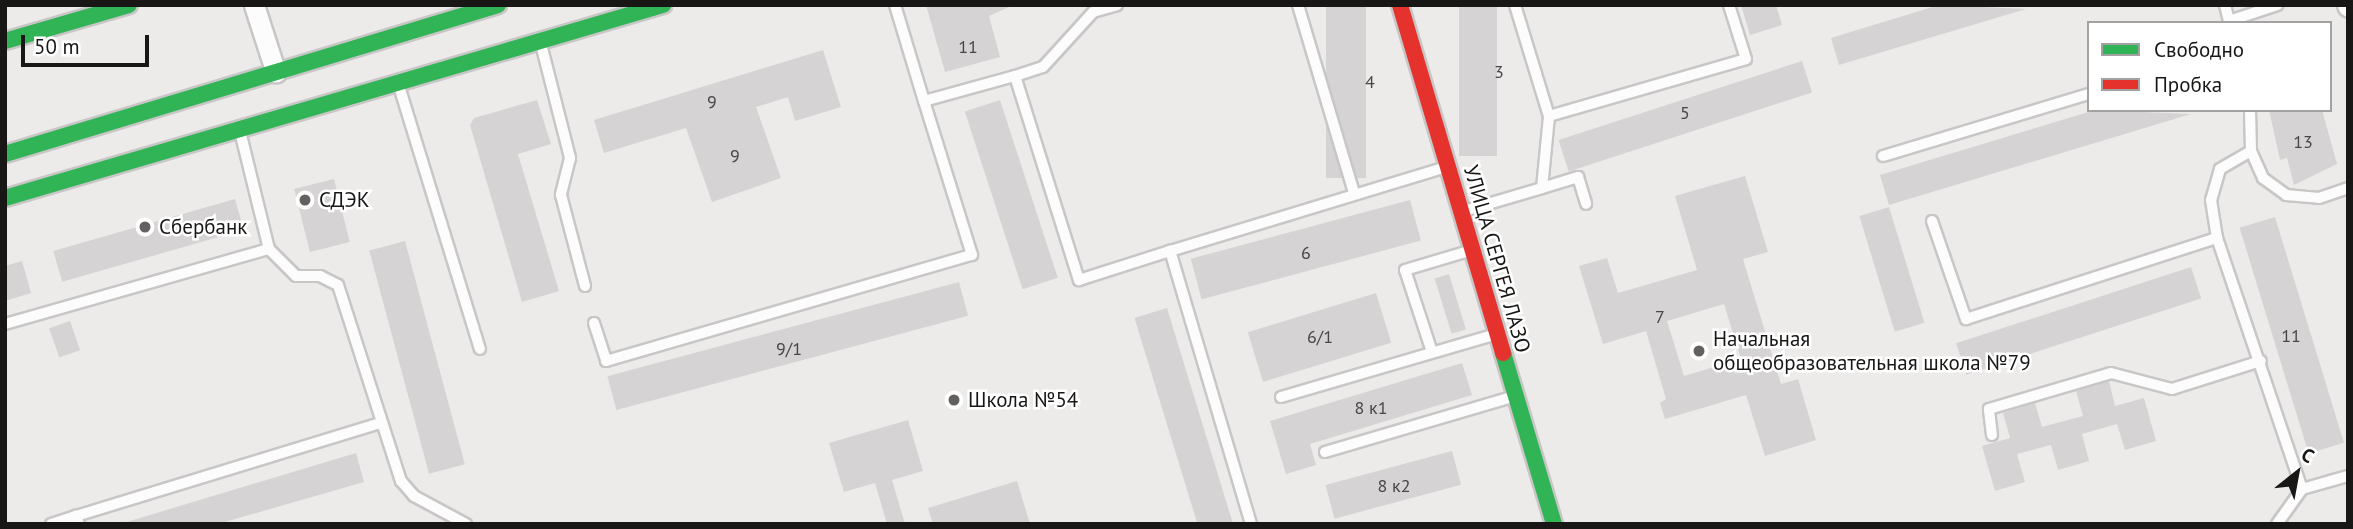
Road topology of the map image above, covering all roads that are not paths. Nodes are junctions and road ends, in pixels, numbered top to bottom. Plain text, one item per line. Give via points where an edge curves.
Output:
1 (129, 5) edge
2 (254, 5) edge
3 (498, 5) edge
4 (663, 5) edge
5 (895, 5) edge
6 (1117, 5) edge
7 (1298, 5) edge
8 (1400, 5) edge
9 (1515, 5) edge
10 (1729, 5) edge
11 (2277, 5) edge
12 (2233, 21) edge
13 (5, 41) edge
14 (541, 43) junction
15 (276, 73) junction
16 (1015, 76) junction
17 (399, 85) junction
18 (2087, 94) edge
19 (924, 101) junction
20 (2250, 112) edge
21 (1549, 116) junction
22 (240, 130) junction
23 (2250, 151) junction
24 (5, 154) edge
25 (1883, 156) dead end
26 (1448, 166) junction
27 (1542, 188) junction
28 (2348, 188) edge
29 (1354, 193) junction
30 (5, 198) edge
31 (1586, 204) dead end
32 (1461, 212) junction
33 (1932, 221) dead end
34 (2217, 238) junction
35 (270, 248) junction
36 (1472, 250) junction
37 (1170, 251) junction
38 (585, 286) dead end
39 (594, 323) dead end
40 (5, 324) edge
41 (1497, 334) junction
42 (480, 349) dead end
43 (1432, 352) junction
44 (2261, 361) junction
45 (1515, 396) junction
46 (1281, 397) dead end
47 (381, 423) junction
48 (1992, 435) dead end
49 (1325, 452) dead end
50 (2348, 476) edge
51 (2302, 489) junction
52 (77, 520) edge
53 (51, 524) edge
54 (466, 524) edge
55 (1251, 524) edge
56 (1554, 524) edge
57 (2277, 524) edge

1 - 13 street
2 - 15 street
3 - 15 street
4 - 14 street
5 - 19 lane
6 - 16 lane via 1093,12 1043,67
7 - 29 lane
8 - 26 street, УЛИЦА СЕРГЕЯ ЛАЗО
9 - 21 lane
10 - 21 lane via 1746,59
11 - 12 lane
14 - 17 street
14 - 38 lane via 570,158 561,195
15 - 24 street
16 - 19 lane
16 - 37 lane via 1079,280
17 - 22 street
17 - 42 lane
18 - 25 lane
19 - 39 lane via 972,255 606,361
20 - 23 lane
21 - 27 lane
22 - 30 street
22 - 35 lane
23 - 28 lane via 2263,178 2286,195 2319,198
23 - 34 lane via 2220,169 2211,200
26 - 29 lane
26 - 32 street, УЛИЦА СЕРГЕЯ ЛАЗО
27 - 31 lane via 1578,177
27 - 32 lane
29 - 37 lane
32 - 36 street, УЛИЦА СЕРГЕЯ ЛАЗО
33 - 34 lane via 1966,319
34 - 44 lane
35 - 40 lane
35 - 47 lane via 296,276 320,275 338,285
36 - 41 street, УЛИЦА СЕРГЕЯ ЛАЗО
36 - 43 lane via 1405,270
37 - 55 lane
41 - 43 lane
41 - 45 street, УЛИЦА СЕРГЕЯ ЛАЗО
43 - 46 lane
44 - 48 lane via 2172,389 2111,373 1989,409
44 - 51 lane
45 - 49 lane
45 - 56 street, УЛИЦА СЕРГЕЯ ЛАЗО
47 - 52 lane
47 - 54 lane via 401,481 414,496
50 - 51 lane
51 - 57 lane
52 - 53 lane

